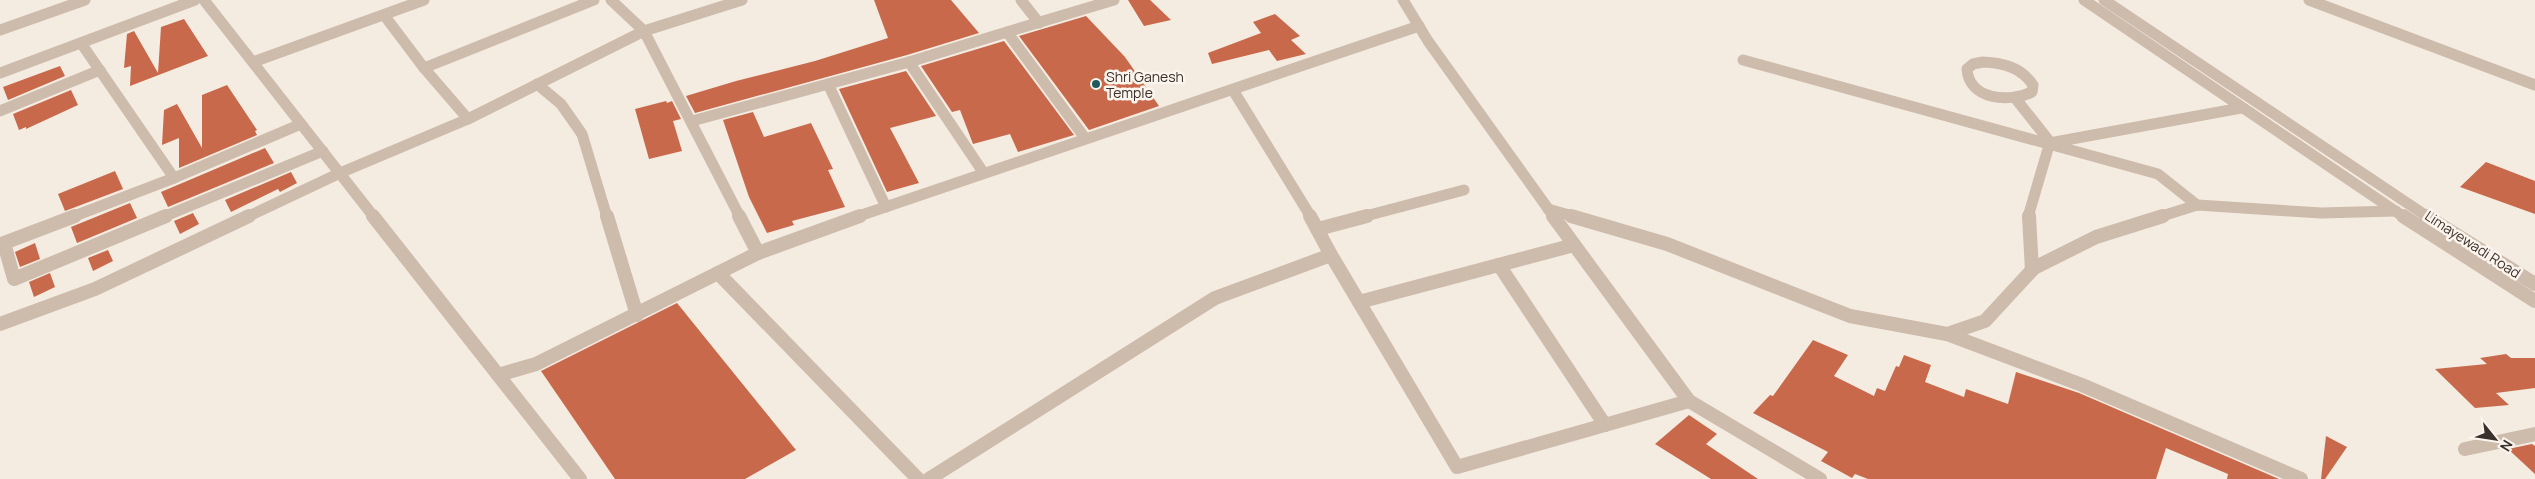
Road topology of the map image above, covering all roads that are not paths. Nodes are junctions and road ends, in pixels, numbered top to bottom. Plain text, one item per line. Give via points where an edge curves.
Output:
1 (85, 0) edge
2 (195, 0) edge
3 (204, 0) edge
4 (424, 0) edge
5 (594, 0) edge
6 (611, 0) edge
7 (742, 0) edge
8 (1021, 0) edge
9 (1114, 0) edge
10 (1403, 0) edge
11 (2084, 0) edge
12 (2104, 0) edge
13 (2309, 0) edge
14 (384, 15) junction
15 (1039, 23) junction
16 (1419, 26) junction
17 (0, 30) edge
18 (644, 31) junction
19 (1007, 32) junction
20 (81, 43) junction
21 (1743, 60) dead end
22 (253, 62) junction
23 (908, 62) junction
24 (424, 68) junction
25 (100, 70) junction
26 (0, 73) edge
27 (538, 84) junction
28 (828, 84) junction
29 (2535, 85) edge
30 (1233, 90) junction
31 (2016, 99) junction
32 (2241, 108) junction
33 (0, 111) edge
34 (468, 119) junction
35 (692, 122) junction
36 (301, 124) junction
37 (1085, 138) junction
38 (2050, 142) junction
39 (323, 151) junction
40 (983, 172) junction
41 (340, 173) junction
42 (174, 178) junction
43 (1464, 190) dead end
44 (2197, 205) junction
45 (886, 207) junction
46 (1548, 210) junction
47 (2396, 212) junction
48 (1318, 229) junction
49 (2, 240) edge
50 (1574, 245) junction
51 (758, 253) junction
52 (1331, 255) junction
53 (1499, 265) junction
54 (2032, 270) junction
55 (718, 272) junction
56 (2535, 284) edge
57 (2535, 301) edge
58 (1359, 302) junction
59 (637, 315) junction
60 (0, 324) edge
61 (1947, 334) junction
62 (498, 375) junction
63 (1689, 401) junction
64 (1605, 425) junction
65 (2535, 434) edge
66 (2465, 449) dead end
67 (580, 479) edge
68 (918, 479) edge
69 (928, 479) edge
70 (1820, 479) edge
71 (2301, 479) edge

1 - 17 street
2 - 20 street
3 - 22 street
4 - 14 street
5 - 24 street
6 - 18 street
7 - 18 street
8 - 15 street
9 - 15 street
10 - 16 street
11 - 32 street, Limayewadi Road
12 - 56 street, Limayewadi Road via 2413,208
13 - 29 street
14 - 22 street
14 - 24 street
15 - 19 street
16 - 30 street
16 - 46 street
18 - 27 street
18 - 35 street
19 - 23 street
19 - 37 street
20 - 25 street
20 - 26 street
21 - 38 street via 1897,104
22 - 36 street
23 - 28 street
23 - 40 street
24 - 34 street
25 - 33 street
25 - 42 street
27 - 34 street
27 - 59 street via 561,104 582,134
28 - 35 street
28 - 45 street
30 - 37 street
30 - 48 street
31 - 31 street via 1989,96 1978,90 1969,83 1967,69 1973,64 1996,63 2021,71 2033,85 2032,92
31 - 38 street
32 - 38 street
32 - 47 street, Limayewadi Road
34 - 41 street
35 - 51 street
36 - 39 street
36 - 42 street
37 - 40 street
38 - 44 street via 2158,174
38 - 54 street via 2028,218
39 - 41 street
39 - 49 street via 14,279
40 - 45 street
41 - 60 street via 95,289
41 - 62 street
42 - 49 street
43 - 48 street
44 - 47 street via 2321,213
44 - 54 street via 2096,238
45 - 51 street
46 - 50 street
46 - 61 street via 1667,244 1850,316
47 - 57 street, Limayewadi Road
48 - 52 street
50 - 53 street
50 - 63 street
51 - 55 street
52 - 58 street
52 - 69 street via 1214,298
53 - 58 street
53 - 64 street
54 - 61 street via 1985,321
55 - 59 street
55 - 68 street
58 - 64 street via 1457,467
59 - 62 street via 536,364
61 - 71 street via 2082,385
62 - 67 street
63 - 64 street
63 - 70 street
65 - 66 street

